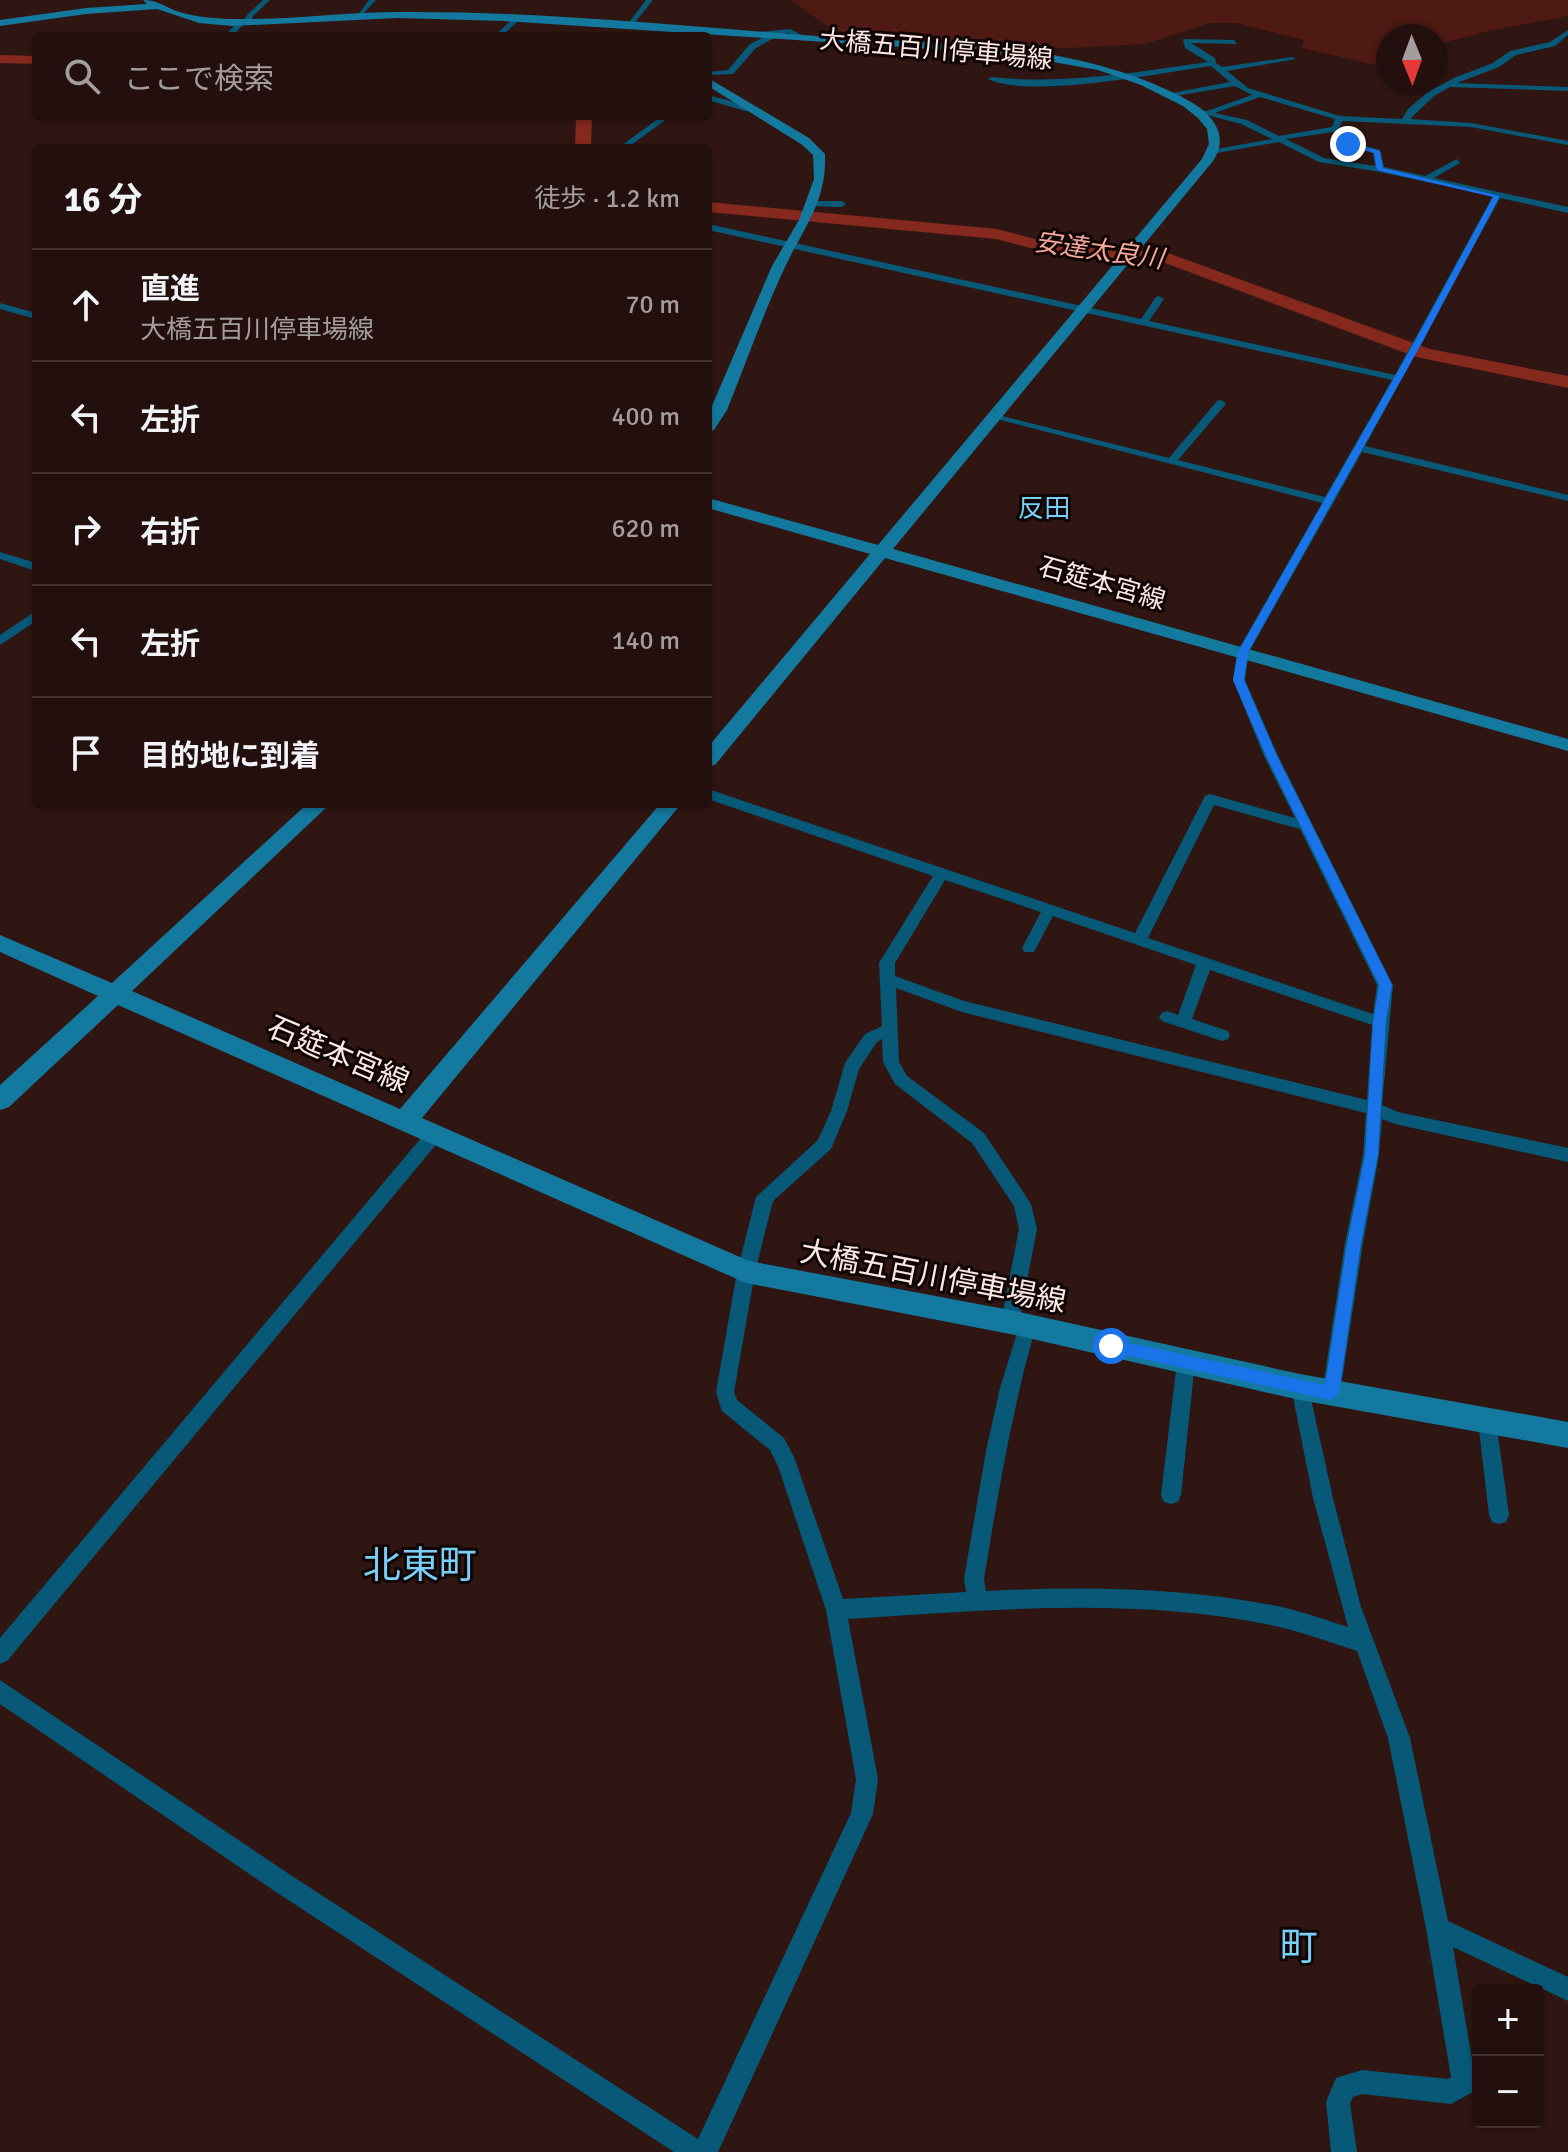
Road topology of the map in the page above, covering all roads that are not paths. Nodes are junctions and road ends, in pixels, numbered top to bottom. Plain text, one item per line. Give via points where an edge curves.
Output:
1 (267, 0) edge
2 (373, 0) edge
3 (650, 0) edge
4 (152, 3) edge
5 (359, 15) junction
6 (518, 17) junction
7 (245, 22) junction
8 (0, 23) edge
9 (630, 23) junction
10 (233, 32) edge
11 (502, 32) edge
12 (701, 32) edge
13 (1568, 32) edge
14 (712, 33) edge
15 (766, 35) junction
16 (1234, 42) dead end
17 (1292, 59) dead end
18 (1212, 64) junction
19 (1223, 69) junction
20 (1123, 75) junction
21 (712, 77) edge
22 (992, 79) dead end
23 (712, 80) edge
24 (1234, 84) junction
25 (1451, 85) junction
26 (1568, 89) edge
27 (1172, 95) junction
28 (1259, 95) junction
29 (712, 96) edge
30 (726, 102) junction
31 (712, 105) edge
32 (753, 108) junction
33 (1196, 111) junction
34 (1210, 112) junction
35 (1339, 118) junction
36 (661, 120) edge
37 (1404, 122) junction
38 (1335, 129) junction
39 (1281, 139) junction
40 (1568, 143) edge
41 (628, 144) edge
42 (1214, 152) junction
43 (1457, 161) dead end
44 (1380, 169) junction
45 (1426, 179) junction
46 (1497, 196) junction
47 (842, 204) dead end
48 (808, 210) junction
49 (1568, 210) edge
50 (712, 228) edge
51 (789, 246) junction
52 (1159, 299) dead end
53 (0, 306) edge
54 (1082, 310) junction
55 (32, 315) edge
56 (1143, 323) junction
57 (1396, 378) junction
58 (1221, 403) dead end
59 (994, 417) junction
60 (712, 421) edge
61 (1358, 448) junction
62 (1171, 462) junction
63 (1568, 498) edge
64 (1327, 501) junction
65 (712, 504) edge
66 (881, 551) junction
67 (0, 555) edge
68 (32, 566) edge
69 (32, 618) edge
70 (0, 641) edge
71 (1243, 652) junction
72 (1568, 745) edge
73 (712, 755) edge
74 (712, 795) edge
75 (316, 808) edge
76 (668, 808) edge
77 (1306, 826) junction
78 (942, 873) junction
79 (1049, 910) junction
80 (1139, 940) junction
81 (0, 943) edge
82 (1029, 948) dead end
83 (1205, 962) junction
84 (888, 979) junction
85 (116, 993) junction
86 (1380, 1022) junction
87 (889, 1029) junction
88 (1222, 1035) dead end
89 (0, 1100) edge
90 (1373, 1108) junction
91 (403, 1123) junction
92 (433, 1136) junction
93 (1568, 1155) edge
94 (746, 1272) junction
95 (1018, 1324) junction
96 (1186, 1362) junction
97 (1300, 1387) junction
98 (1331, 1393) junction
99 (1487, 1421) junction
100 (1568, 1435) edge
101 (1171, 1495) dead end
102 (1499, 1515) dead end
103 (977, 1600) junction
104 (836, 1610) junction
105 (1365, 1643) junction
106 (0, 1654) edge
107 (0, 1691) edge
108 (1438, 1928) junction
109 (1568, 1989) edge
110 (696, 2152) edge
111 (705, 2152) edge
112 (1344, 2152) edge

1 - 7 street
2 - 5 street
3 - 9 street
4 - 7 main road, 大橋五百川停車場線 via 205,19
4 - 8 main road, 大橋五百川停車場線
5 - 6 main road, 大橋五百川停車場線
5 - 7 main road, 大橋五百川停車場線
6 - 9 main road, 大橋五百川停車場線
6 - 11 street
7 - 10 street
9 - 12 main road, 大橋五百川停車場線
13 - 25 street via 1552,44 1513,53
14 - 15 main road, 大橋五百川停車場線
15 - 20 main road, 大橋五百川停車場線 via 1011,51
15 - 21 street via 730,72
16 - 18 street via 1186,41
17 - 19 street
18 - 19 street
18 - 20 street
19 - 24 street
20 - 22 street via 1037,83
20 - 27 main road, 大橋五百川停車場線
23 - 32 main road
24 - 27 street
24 - 28 street
25 - 26 street
25 - 37 street via 1431,94
27 - 33 main road, 大橋五百川停車場線
28 - 34 street
28 - 35 street
29 - 30 street
30 - 31 street
30 - 32 street
32 - 48 main road via 819,154 822,173
33 - 34 street
33 - 42 main road, 大橋五百川停車場線 via 1216,131
34 - 39 street
35 - 37 street
35 - 38 street
36 - 41 street
37 - 40 street via 1471,125
38 - 39 street
38 - 44 street via 1348,144 1377,152
39 - 42 street
39 - 44 street via 1313,157
42 - 54 main road
43 - 45 street
44 - 45 street
45 - 46 street
46 - 49 street
46 - 57 street
47 - 48 street
48 - 51 main road
50 - 51 street
51 - 54 street
51 - 60 main road
52 - 56 street
53 - 55 street
54 - 56 street
54 - 59 main road
56 - 57 street
57 - 61 street
58 - 62 street
59 - 62 street
59 - 66 main road
61 - 63 street
61 - 64 street
62 - 64 street
64 - 71 street
65 - 66 main road, 石筵本宮線
66 - 71 main road, 石筵本宮線
66 - 73 main road
67 - 68 street
69 - 70 street
71 - 72 main road, 石筵本宮線
71 - 77 street via 1239,680
74 - 78 street
75 - 85 main road
76 - 91 main road, 石筵本宮線
77 - 80 street via 1210,799
77 - 86 street via 1385,985
78 - 79 street
78 - 84 street via 891,951
79 - 80 street
79 - 82 street
80 - 83 street
81 - 85 main road, 石筵本宮線
83 - 86 street
83 - 88 street via 1175,1019
84 - 87 street
84 - 90 street via 977,1010
85 - 89 main road
85 - 91 main road, 石筵本宮線
86 - 90 street
87 - 94 street via 871,1038 851,1067 825,1144 765,1197
87 - 95 street via 891,1062 901,1080 978,1138 1014,1188 1026,1215
90 - 93 street via 1395,1118
90 - 98 street via 1371,1155
91 - 92 main road, 大橋五百川停車場線
92 - 94 main road, 大橋五百川停車場線
92 - 106 street
94 - 95 main road, 大橋五百川停車場線
94 - 104 street via 725,1392 729,1405 782,1453
95 - 96 main road, 大橋五百川停車場線
95 - 103 street via 974,1579
96 - 97 main road, 大橋五百川停車場線
96 - 101 street
97 - 98 main road, 大橋五百川停車場線
97 - 105 street via 1326,1513
98 - 99 main road, 大橋五百川停車場線
99 - 100 main road, 大橋五百川停車場線
99 - 102 street
103 - 104 street
103 - 105 street via 1116,1598 1262,1613
104 - 111 street via 867,1779 862,1814
105 - 108 street via 1399,1738
107 - 110 street via 284,1884
108 - 109 street
108 - 112 street via 1464,2083 1451,2092 1362,2082 1345,2087 1338,2102

